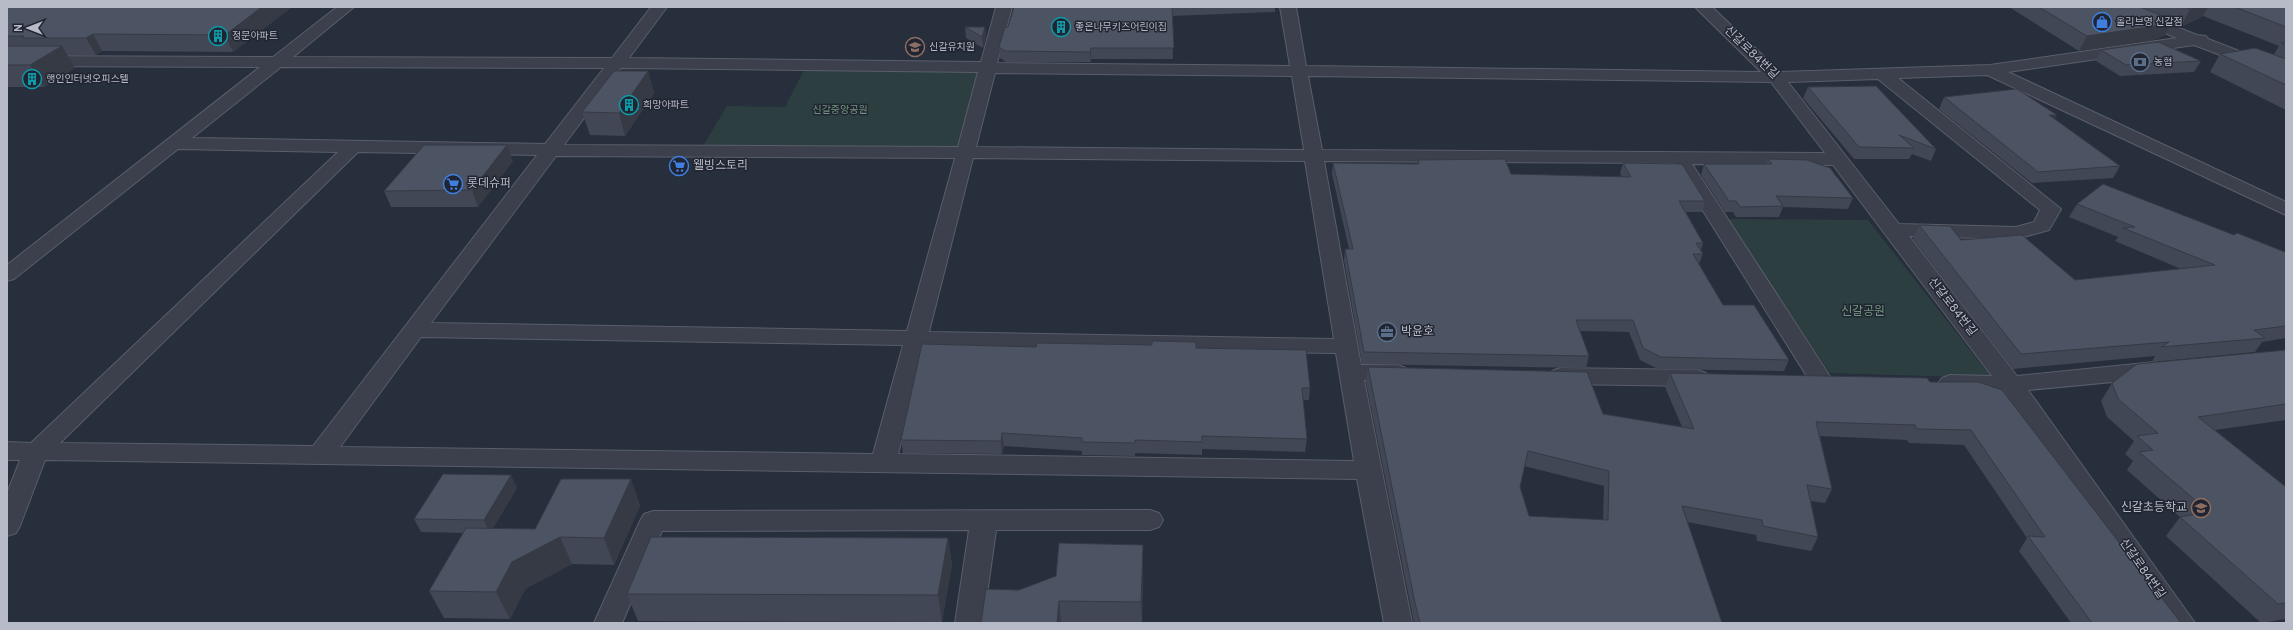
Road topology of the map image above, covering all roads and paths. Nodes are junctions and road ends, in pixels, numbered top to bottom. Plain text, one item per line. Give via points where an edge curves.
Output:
1 (346, 7) edge
2 (659, 7) edge
3 (1004, 7) edge
4 (1288, 7) edge
5 (1703, 7) edge
6 (2113, 7) edge
7 (2200, 40) junction
8 (7, 61) edge
9 (276, 62) junction
10 (617, 63) junction
11 (988, 68) junction
12 (1990, 70) junction
13 (1299, 73) junction
14 (1883, 74) junction
15 (2286, 75) edge
16 (1776, 77) junction
17 (174, 142) junction
18 (354, 146) junction
19 (551, 150) junction
20 (966, 154) junction
21 (1314, 156) junction
22 (1679, 158) junction
23 (1839, 159) junction
24 (2286, 210) edge
25 (1893, 230) junction
26 (7, 275) edge
27 (415, 330) junction
28 (916, 339) junction
29 (1346, 346) junction
30 (2176, 368) edge
31 (1351, 372) junction
32 (1423, 374) edge
33 (1542, 376) edge
34 (1718, 379) edge
35 (1798, 380) edge
36 (1822, 381) junction
37 (1845, 381) edge
38 (1932, 382) edge
39 (2011, 384) junction
40 (7, 451) edge
41 (36, 452) junction
42 (320, 455) junction
43 (883, 463) junction
44 (1368, 470) junction
45 (984, 520) junction
46 (1150, 520) dead end
47 (7, 526) edge
48 (608, 623) edge
49 (969, 623) edge
50 (1398, 623) edge
51 (2181, 623) edge

1 - 9 street
2 - 10 street
3 - 11 street
4 - 13 street
5 - 16 street, 신갈로84번길
6 - 7 street
7 - 12 street
7 - 15 street
8 - 9 street
9 - 10 street
9 - 17 street
10 - 11 street
10 - 19 street
11 - 13 street
11 - 20 street
12 - 14 street
12 - 24 street
13 - 16 street
13 - 21 street
14 - 16 street
14 - 25 street via 2051,209 2042,226 2016,233
16 - 23 street, 신갈로84번길
17 - 18 street
17 - 26 street
18 - 19 street
18 - 41 street
19 - 20 street
19 - 27 street
20 - 21 street
20 - 28 street
21 - 22 street
21 - 29 street
22 - 23 street
22 - 36 street
23 - 25 street, 신갈로84번길
25 - 39 street, 신갈로84번길
27 - 28 street
27 - 42 street
28 - 29 street
28 - 43 street
29 - 31 street
30 - 39 street
31 - 32 street
31 - 44 street
33 - 34 street
35 - 36 street
36 - 37 street
38 - 39 street
39 - 51 street, 신갈로84번길
40 - 41 street
41 - 42 street
41 - 47 street
42 - 43 street
43 - 44 street
44 - 50 street
45 - 46 street
45 - 48 street via 653,521
45 - 49 street

